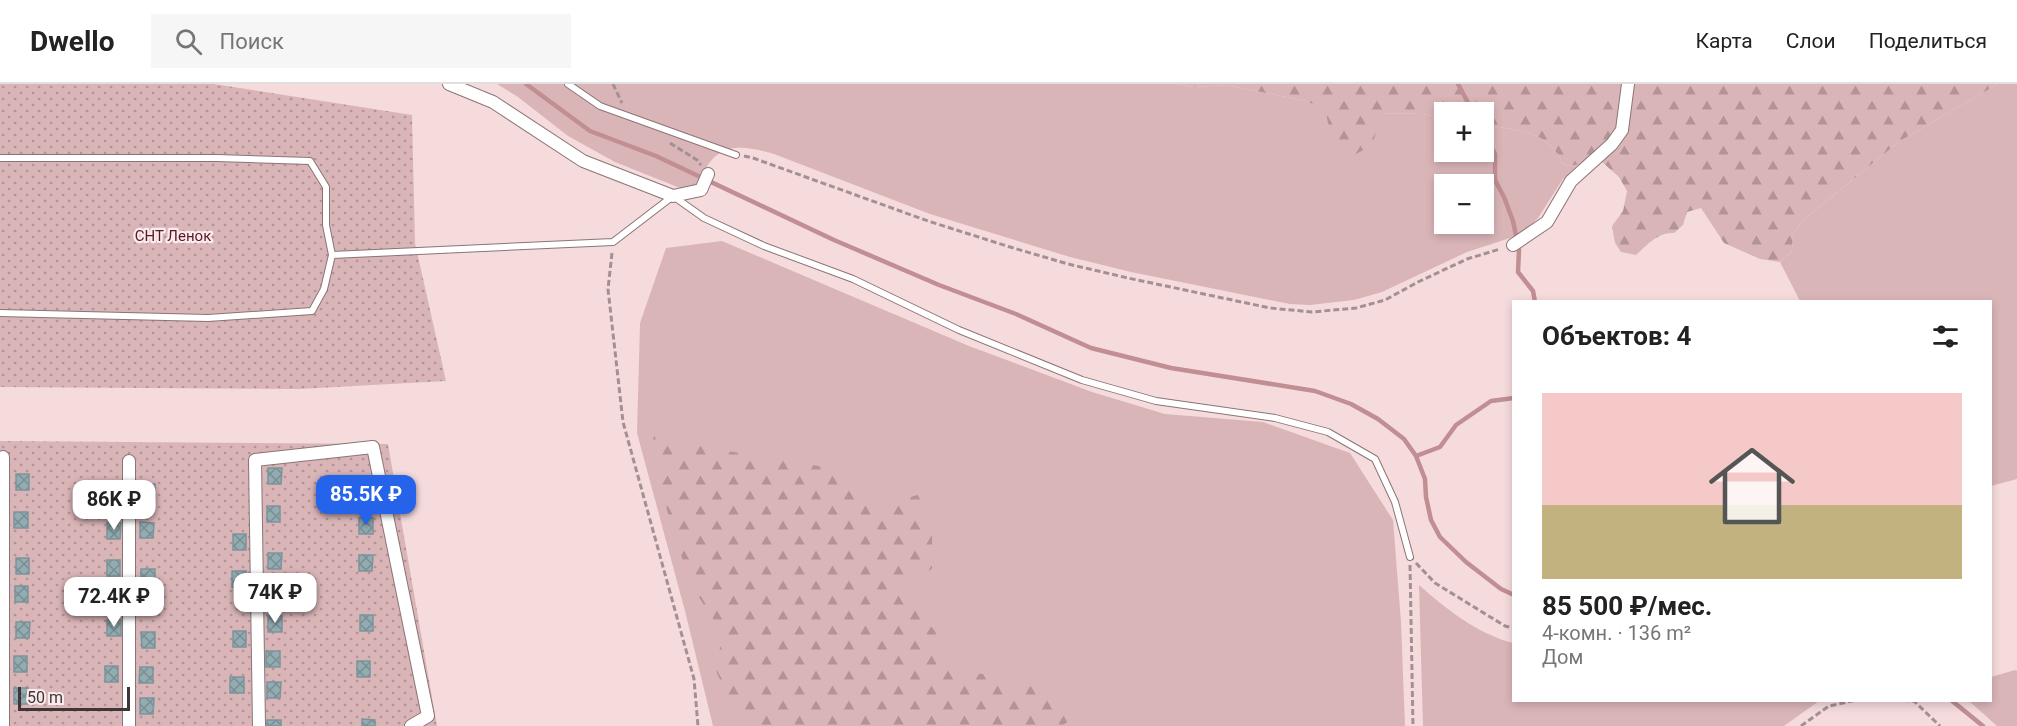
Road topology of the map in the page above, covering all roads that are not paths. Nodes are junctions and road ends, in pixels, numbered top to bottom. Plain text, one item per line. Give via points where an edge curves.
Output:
1 (449, 84) edge
2 (568, 84) edge
3 (1628, 84) edge
4 (736, 155) road end
5 (0, 158) edge
6 (708, 174) dead end
7 (673, 196) junction
8 (1514, 245) road end
9 (332, 255) junction
10 (0, 313) edge
11 (3, 456) dead end
12 (129, 461) dead end
13 (1410, 557) road end
14 (429, 721) edge
15 (3, 726) edge
16 (129, 726) edge
17 (259, 726) edge
18 (411, 726) edge

1 - 7 street via 493,102 583,161
2 - 4 lane via 600,106
3 - 8 street via 1622,130 1570,181 1547,222
5 - 9 lane via 310,161 326,187 326,225
6 - 7 street via 701,190
7 - 9 lane via 613,242
7 - 13 lane via 704,218 764,246 853,279 959,330 1082,380 1156,400 1275,418 1328,432 1375,459 1395,502
9 - 10 lane via 324,289 312,311 208,318
11 - 15 street
12 - 16 street
14 - 17 street via 373,447 255,460
14 - 18 street

